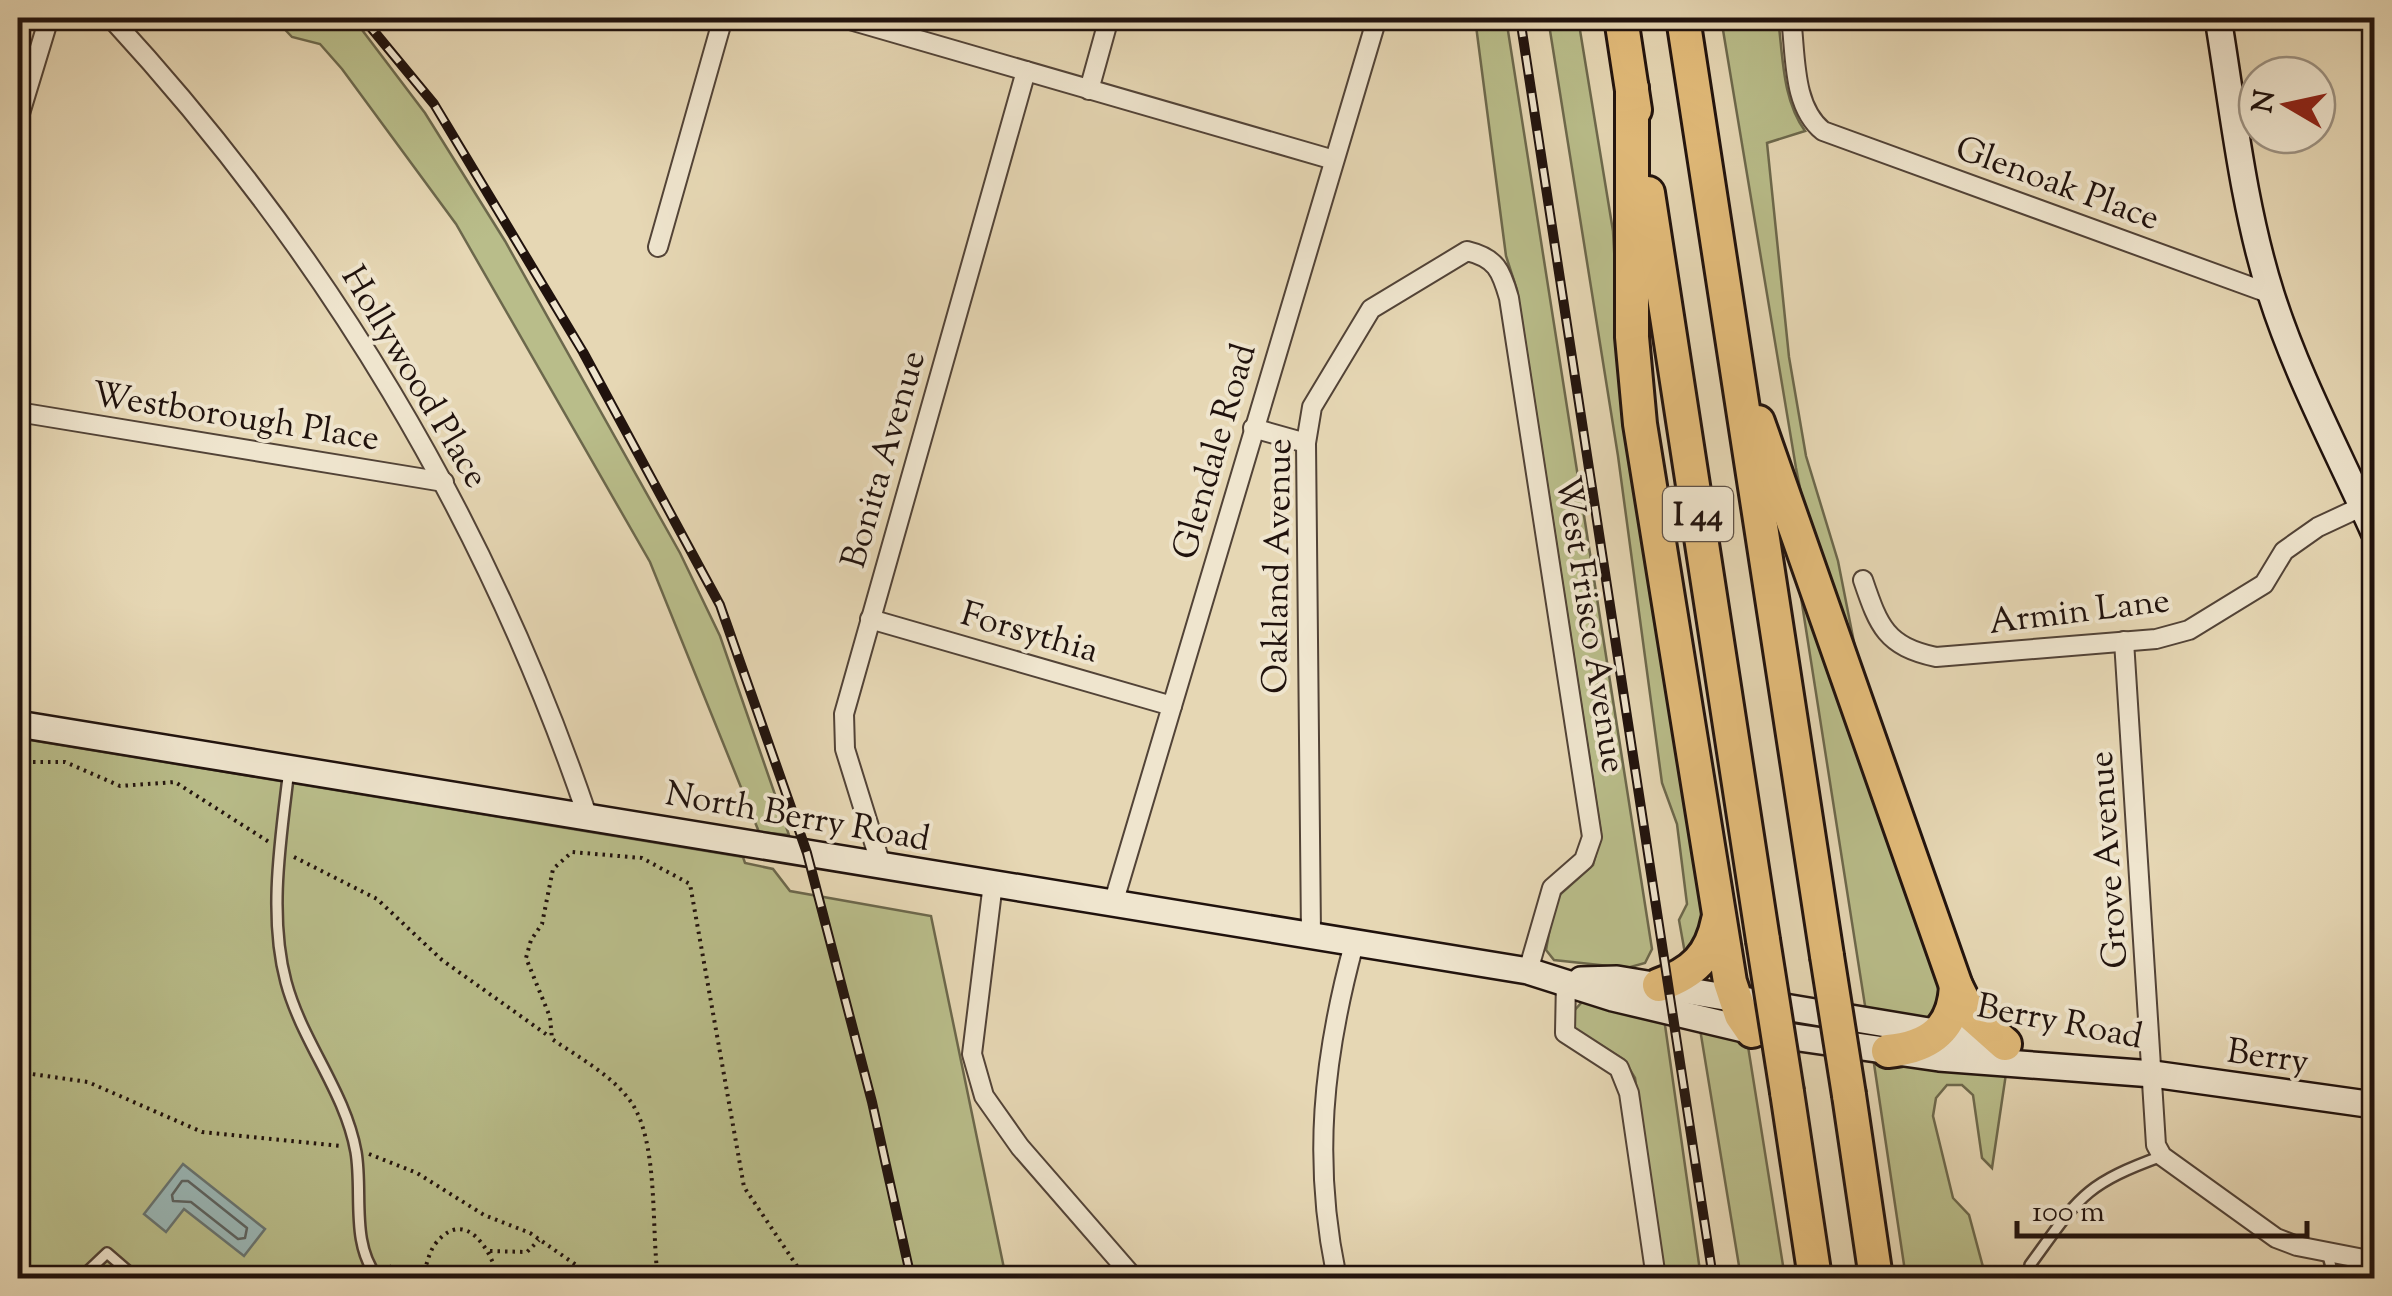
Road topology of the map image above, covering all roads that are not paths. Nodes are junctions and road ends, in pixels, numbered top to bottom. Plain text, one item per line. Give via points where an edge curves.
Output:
1 (48, 18) edge
2 (111, 18) edge
3 (724, 18) edge
4 (842, 18) edge
5 (1109, 18) edge
6 (1377, 18) edge
7 (1621, 18) edge
8 (1683, 18) edge
9 (1791, 18) edge
10 (2218, 18) edge
11 (1026, 71) junction
12 (1632, 88) junction
13 (1088, 90) junction
14 (18, 120) edge
15 (1334, 160) junction
16 (658, 247) dead end
17 (1501, 269) joint
18 (2271, 294) junction
19 (1734, 358) junction
20 (18, 412) edge
21 (1253, 428) junction
22 (1306, 443) junction
23 (444, 482) junction
24 (2363, 506) junction
25 (2374, 532) edge
26 (1864, 580) dead end
27 (870, 619) junction
28 (2124, 641) junction
29 (1172, 706) junction
30 (18, 724) edge
31 (290, 766) junction
32 (587, 815) junction
33 (882, 865) junction
34 (993, 882) junction
35 (1113, 904) junction
36 (1719, 910) junction
37 (1311, 934) junction
38 (1354, 944) junction
39 (1528, 972) junction
40 (1566, 980) junction
41 (1659, 986) junction
42 (1956, 986) junction
43 (1733, 998) junction
44 (1752, 1031) junction
45 (1942, 1032) junction
46 (2005, 1044) junction
47 (1888, 1051) junction
48 (2152, 1074) junction
49 (2374, 1105) edge
50 (2162, 1156) junction
51 (2327, 1252) junction
52 (2374, 1261) edge
53 (86, 1278) edge
54 (136, 1278) edge
55 (378, 1278) edge
56 (1134, 1278) edge
57 (1337, 1278) edge
58 (1656, 1278) edge
59 (1816, 1278) edge
60 (1876, 1278) edge
61 (2029, 1278) edge
62 (2334, 1278) edge

1 - 14 street
2 - 23 street, Hollywood Place via 254,186 320,276
3 - 16 street
4 - 11 street
5 - 13 street
6 - 15 street, Glendale Road
7 - 12 highway, I 44
8 - 19 highway, I 44
9 - 18 street, Glenoak Place via 1802,105 1823,131
10 - 18 main road
11 - 13 street
11 - 27 street, Bonita Avenue
12 - 36 highway via 1632,337 1640,424
12 - 59 highway, I 44, bridge
13 - 15 street
15 - 21 street, Glendale Road
17 - 22 street, Oakland Avenue via 1488,256 1466,251 1371,309 1312,407
17 - 39 street, West Frisco Avenue via 1592,837 1584,860 1552,888
18 - 24 main road
19 - 42 highway
19 - 60 highway, I 44, bridge
20 - 23 street, Westborough Place
21 - 22 street
21 - 29 street, Glendale Road
22 - 37 street, Oakland Avenue
23 - 32 street, Hollywood Place via 550,708
24 - 25 main road
24 - 28 street, Armin Lane via 2284,551 2264,584 2189,630
26 - 28 street, Armin Lane via 1874,614 1908,650 1960,657
27 - 29 street, Forsythia
27 - 33 street, Bonita Avenue via 843,734
28 - 48 street, Grove Avenue
29 - 35 street, Glendale Road
30 - 31 main road, North Berry Road
31 - 32 main road, North Berry Road
31 - 55 lane via 278,916 286,982 345,1114 356,1152 364,1252
32 - 33 main road, North Berry Road
33 - 34 main road, North Berry Road
34 - 35 main road, North Berry Road
34 - 56 street via 972,1054 984,1096
35 - 37 main road, North Berry Road
36 - 41 highway via 1704,957 1691,972
36 - 43 highway
37 - 38 main road, North Berry Road
38 - 39 main road, North Berry Road
38 - 57 street via 1326,1056 1323,1104 1327,1234
39 - 40 main road, North Berry Road
40 - 41 main road, North Berry Road
40 - 44 main road, North Berry Road
40 - 58 street via 1565,1033 1619,1068 1629,1093
41 - 43 main road, North Berry Road
42 - 45 highway
42 - 46 highway via 1969,1012
43 - 44 highway
43 - 45 main road, Berry Road
44 - 47 main road, Berry Road
45 - 46 main road, Berry Road
45 - 47 highway via 1924,1044
46 - 48 main road, Berry Road
47 - 48 main road, Berry Road
48 - 49 main road, Berry
48 - 50 street, Grove Avenue
50 - 51 street via 2276,1238
50 - 61 lane via 2105,1176 2080,1196 2030,1265
51 - 52 street
51 - 62 lane
53 - 54 lane via 106,1253

